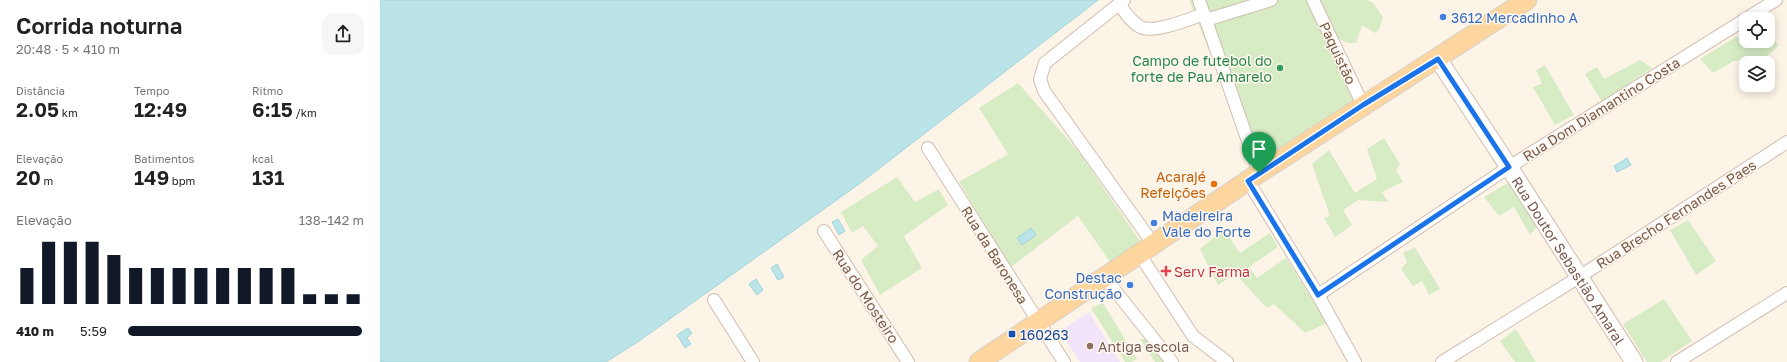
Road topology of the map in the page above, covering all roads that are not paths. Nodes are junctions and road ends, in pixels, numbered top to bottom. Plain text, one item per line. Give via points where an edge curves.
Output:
1 (1199, 0) edge
2 (1271, 0) edge
3 (1313, 0) edge
4 (1527, 0) edge
5 (1776, 0) edge
6 (1122, 2) edge
7 (1205, 17) junction
8 (1438, 59) junction
9 (1363, 105) junction
10 (1787, 142) edge
11 (928, 148) dead end
12 (1509, 167) junction
13 (1254, 177) junction
14 (824, 231) dead end
15 (1147, 250) junction
16 (1579, 277) junction
17 (1105, 278) junction
18 (1787, 292) edge
19 (1318, 295) junction
20 (714, 300) dead end
21 (1038, 323) junction
22 (753, 362) edge
23 (908, 362) edge
24 (979, 362) edge
25 (1064, 362) edge
26 (1172, 362) edge
27 (1227, 362) edge
28 (1356, 362) edge
29 (1442, 362) edge
30 (1634, 362) edge
31 (1677, 362) edge

1 - 7 street
2 - 7 street
3 - 9 street, Paquistão
4 - 8 main road
5 - 12 street, Rua Dom Diamantino Costa
6 - 7 street via 1127,14 1142,28 1152,29
6 - 15 street via 1045,63 1040,79 1044,91
7 - 13 street
8 - 9 main road
8 - 12 street, Rua Doutor Sebastião Amaral
9 - 13 main road
10 - 16 street, Rua Brecho Fernandes Paes
11 - 21 street, Rua da Baronesa
12 - 16 street, Rua Doutor Sebastião Amaral
12 - 19 street, Rua Dom Diamantino Costa
13 - 15 main road
13 - 19 street
14 - 23 street, Rua do Mosteiro
15 - 17 main road
15 - 27 street via 1193,336
16 - 29 street, Rua Brecho Fernandes Paes
16 - 30 street, Rua Doutor Sebastião Amaral
17 - 21 main road
17 - 26 street
18 - 31 street
19 - 28 street
20 - 22 street
21 - 24 main road
21 - 25 street, Rua da Baronesa

